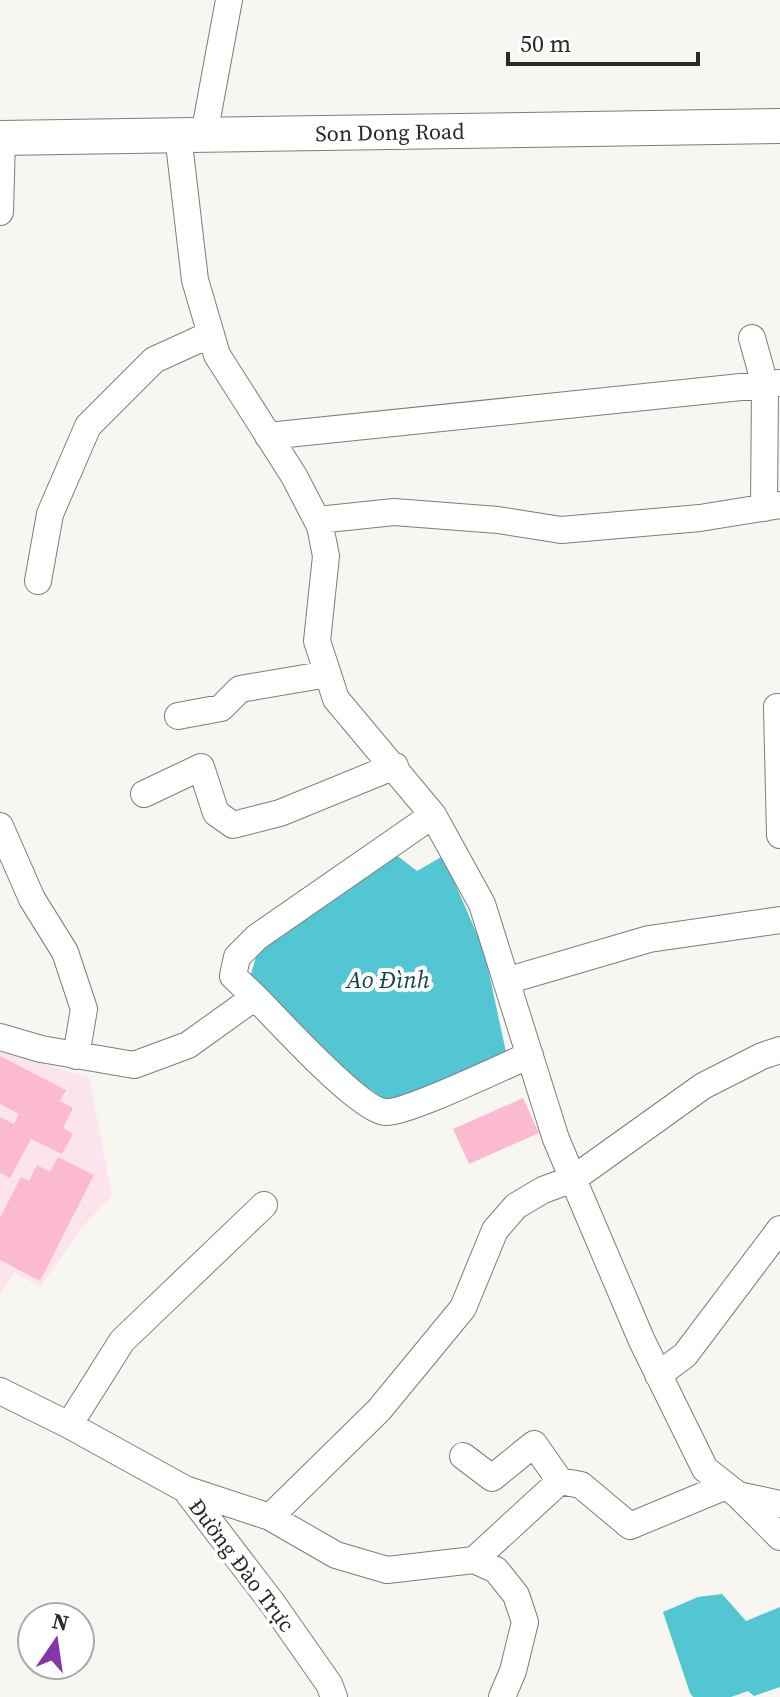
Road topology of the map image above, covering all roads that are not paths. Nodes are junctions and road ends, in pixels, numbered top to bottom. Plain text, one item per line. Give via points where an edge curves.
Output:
1 (229, 0) edge
2 (780, 126) edge
3 (191, 135) junction
4 (1, 138) edge
5 (0, 212) edge
6 (211, 334) junction
7 (752, 338) dead end
8 (773, 384) edge
9 (268, 436) junction
10 (772, 507) edge
11 (318, 520) junction
12 (38, 581) dead end
13 (328, 674) junction
14 (777, 707) dead end
15 (178, 716) dead end
16 (395, 766) junction
17 (144, 794) dead end
18 (433, 815) junction
19 (0, 826) edge
20 (780, 835) edge
21 (780, 920) edge
22 (506, 981) junction
23 (255, 997) junction
24 (0, 1037) edge
25 (780, 1050) edge
26 (530, 1055) junction
27 (76, 1056) junction
28 (573, 1179) junction
29 (264, 1205) dead end
30 (780, 1229) edge
31 (658, 1375) junction
32 (0, 1391) edge
33 (69, 1425) junction
34 (463, 1456) dead end
35 (560, 1481) junction
36 (185, 1489) junction
37 (732, 1491) junction
38 (780, 1504) edge
39 (270, 1517) junction
40 (780, 1537) edge
41 (474, 1560) junction
42 (334, 1697) edge
43 (502, 1697) edge

1 - 3 street
2 - 3 main road, Son Dong Road
3 - 4 main road, Son Dong Road
3 - 6 street via 195,280
4 - 5 street
6 - 9 street via 217,355
6 - 12 street via 154,360 88,426 50,514
7 - 8 street
8 - 9 street
8 - 10 street
9 - 11 street
10 - 11 street via 561,530 394,512
11 - 13 street via 326,556 317,641
13 - 15 street via 240,689 221,708
13 - 16 street via 336,699
14 - 20 street
16 - 17 street via 280,813 233,825 216,813 201,767
16 - 18 street
18 - 22 street via 482,904
18 - 23 street via 257,937 237,957 233,976
19 - 27 street via 32,899 65,952 84,1009
21 - 22 street via 649,939
22 - 26 street
23 - 26 street via 348,1089 385,1112
23 - 27 street via 188,1045 158,1059 134,1065
24 - 27 street
25 - 28 street via 703,1086
26 - 28 street
28 - 31 street
28 - 39 street via 516,1206 495,1230 463,1308 379,1410
29 - 33 street via 122,1341
30 - 31 street via 685,1355
31 - 37 street via 705,1469
32 - 33 street, Đường Đào Trực
33 - 36 street, Đường Đào Trực
34 - 35 street via 492,1478 534,1444
35 - 37 street via 581,1485 630,1526
35 - 41 street
36 - 39 street
36 - 42 street, Đường Đào Trực via 273,1604
37 - 38 street
37 - 40 street
39 - 41 street via 336,1555 387,1570
41 - 43 street via 496,1570 506,1582 525,1622

